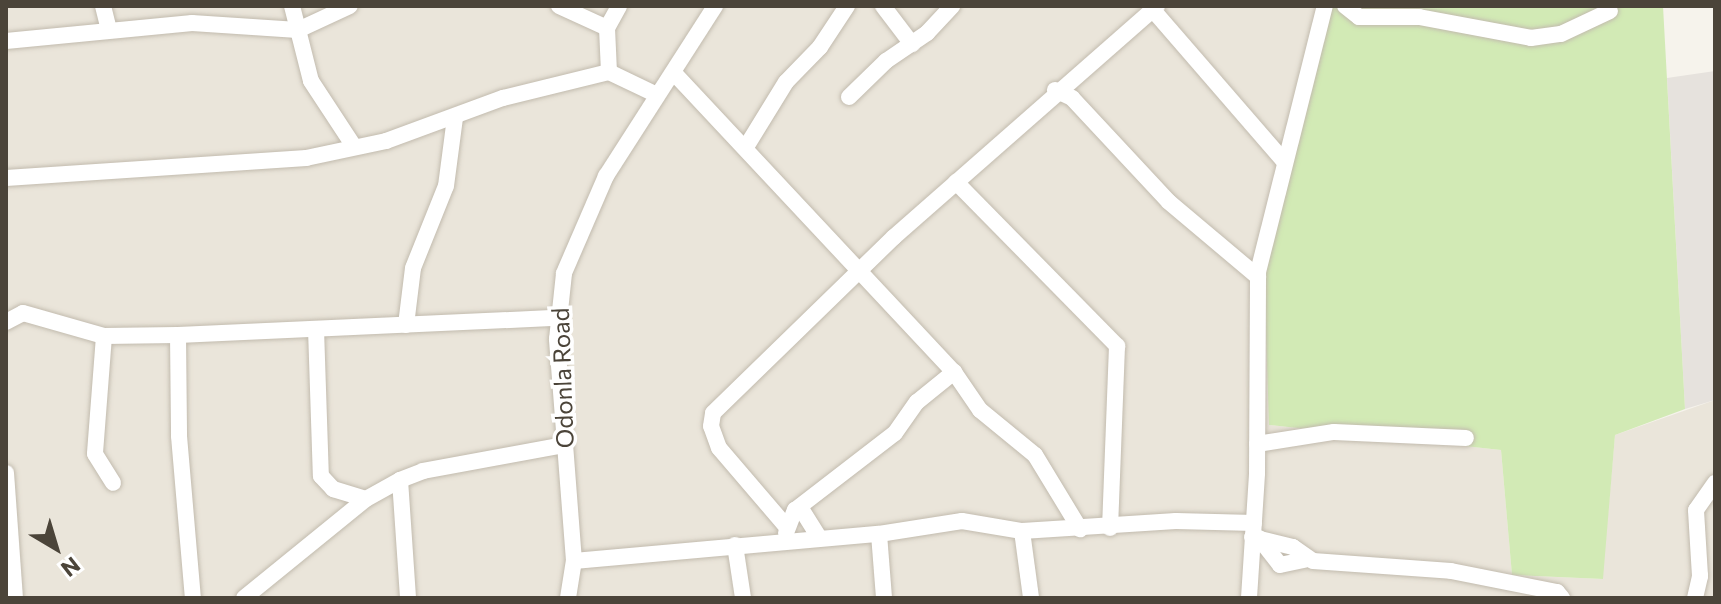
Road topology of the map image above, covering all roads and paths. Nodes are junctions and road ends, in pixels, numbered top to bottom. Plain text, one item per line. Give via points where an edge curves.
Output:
1 (103, 6) edge
2 (292, 6) edge
3 (350, 6) edge
4 (559, 6) edge
5 (619, 6) edge
6 (715, 6) edge
7 (847, 6) edge
8 (883, 6) edge
9 (952, 6) edge
10 (1325, 6) edge
11 (1345, 6) edge
12 (1155, 8) edge
13 (1610, 11) dead end
14 (607, 28) junction
15 (109, 30) junction
16 (298, 30) junction
17 (6, 41) edge
18 (912, 44) junction
19 (609, 72) junction
20 (674, 73) junction
21 (1055, 90) junction
22 (657, 95) junction
23 (849, 97) dead end
24 (455, 118) junction
25 (353, 145) junction
26 (746, 147) junction
27 (1284, 161) junction
28 (6, 178) edge
29 (956, 182) junction
30 (861, 270) junction
31 (1258, 277) junction
32 (557, 318) junction
33 (6, 322) edge
34 (406, 325) junction
35 (316, 329) junction
36 (178, 335) junction
37 (104, 336) junction
38 (954, 372) junction
39 (1466, 438) dead end
40 (1257, 444) junction
41 (564, 445) junction
42 (6, 473) edge
43 (400, 480) junction
44 (113, 483) dead end
45 (1715, 483) edge
46 (366, 499) junction
47 (770, 504) junction
48 (797, 509) junction
49 (1110, 528) junction
50 (1080, 529) junction
51 (1022, 531) junction
52 (786, 532) junction
53 (1255, 533) junction
54 (879, 534) junction
55 (818, 536) junction
56 (735, 545) junction
57 (8, 548) edge
58 (574, 561) junction
59 (269, 579) junction
60 (15, 598) edge
61 (193, 598) edge
62 (244, 598) edge
63 (270, 598) edge
64 (408, 598) edge
65 (568, 598) edge
66 (743, 598) edge
67 (884, 598) edge
68 (1031, 598) edge
69 (1249, 598) edge
70 (1562, 598) edge
71 (1695, 598) edge

1 - 15 street
2 - 16 street
3 - 16 street
4 - 14 street
5 - 14 street
6 - 20 street, Odonla Road
7 - 26 street via 820,47 786,82
8 - 18 street
9 - 18 street
10 - 27 street
11 - 13 street via 1359,17 1419,17 1531,38 1561,34
12 - 21 street
12 - 27 street
14 - 19 street
15 - 16 street via 216,23
15 - 17 street
16 - 25 street via 311,81
18 - 23 street
19 - 22 street
19 - 24 street via 503,98
20 - 22 street, Odonla Road
20 - 26 street
21 - 29 street
21 - 31 street via 1072,98 1169,202
22 - 32 street, Odonla Road via 606,176 574,246
24 - 25 street via 386,141
24 - 34 street via 446,186 413,268
25 - 28 street via 306,158
26 - 30 street
27 - 31 street
29 - 30 street
29 - 49 street via 1117,346
30 - 38 street
30 - 47 street via 713,413 711,426 719,448
31 - 40 street
32 - 34 street
32 - 41 street, Odonla Road
33 - 37 street via 23,313
34 - 35 street
35 - 36 street
35 - 46 street via 321,476 333,489
36 - 37 street
36 - 61 street via 179,436
37 - 44 street via 94,414 95,454
38 - 48 street via 917,402 895,433
38 - 50 street via 980,410 1044,466
39 - 40 street via 1334,432
40 - 53 street
41 - 43 street via 423,471
41 - 58 street, Odonla Road
42 - 57 street
43 - 46 street
43 - 64 street
45 - 71 street via 1696,510 1700,576
46 - 59 street
47 - 48 street
47 - 52 street
48 - 52 street
48 - 55 street
49 - 50 street
49 - 53 street via 1176,521
50 - 51 street
51 - 54 street via 962,521
51 - 68 street
52 - 55 street
52 - 56 street
53 - 69 street
53 - 70 street via 1293,547 1308,559 1451,571 1557,592
54 - 55 street
54 - 67 street
56 - 58 street
56 - 66 street
57 - 60 street
58 - 65 street, Odonla Road
59 - 62 street
59 - 63 street

